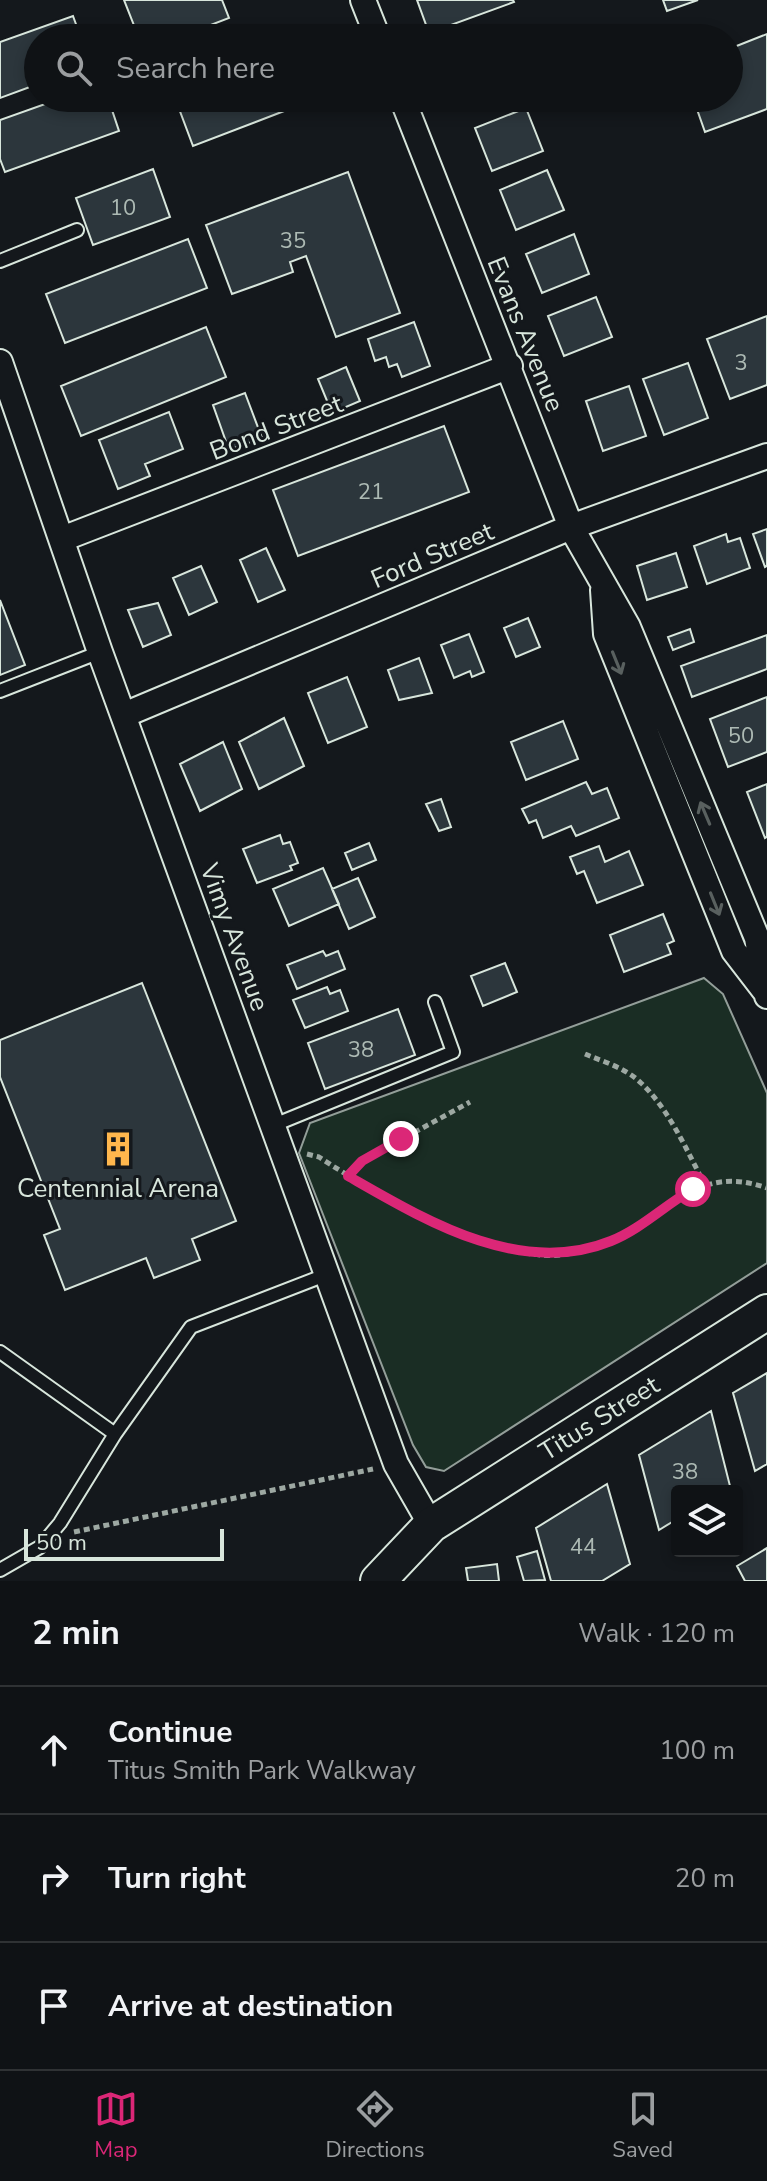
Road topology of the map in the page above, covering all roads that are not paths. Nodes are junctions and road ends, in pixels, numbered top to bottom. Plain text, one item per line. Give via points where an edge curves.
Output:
1 (363, 0) edge
2 (372, 24) edge
3 (408, 112) edge
4 (77, 230) dead end
5 (0, 261) edge
6 (0, 362) edge
7 (510, 366) junction
8 (767, 456) edge
9 (571, 527) junction
10 (62, 539) junction
11 (100, 652) junction
12 (0, 691) edge
13 (124, 715) junction
14 (766, 994) edge
15 (435, 1002) dead end
16 (274, 1125) junction
17 (328, 1274) junction
18 (767, 1312) edge
19 (0, 1352) edge
20 (115, 1434) junction
21 (431, 1525) junction
22 (0, 1570) edge
23 (378, 1581) edge

1 - 2 street
3 - 7 street, Evans Avenue
4 - 5 lane
6 - 10 street, Vimy Avenue
7 - 9 street, Evans Avenue
7 - 10 street, Bond Street
8 - 9 street, Ford Street
9 - 13 street, Ford Street
9 - 14 street, Evans Avenue via 628,627 757,938
10 - 11 street, Vimy Avenue
11 - 12 lane
11 - 13 street, Vimy Avenue
13 - 16 street, Vimy Avenue
15 - 16 lane via 453,1052
16 - 17 street, Vimy Avenue
17 - 20 lane via 191,1327
17 - 21 street, Vimy Avenue via 396,1464
18 - 21 main road, Titus Street
19 - 20 lane
20 - 22 lane via 40,1547
21 - 23 main road, Titus Street

